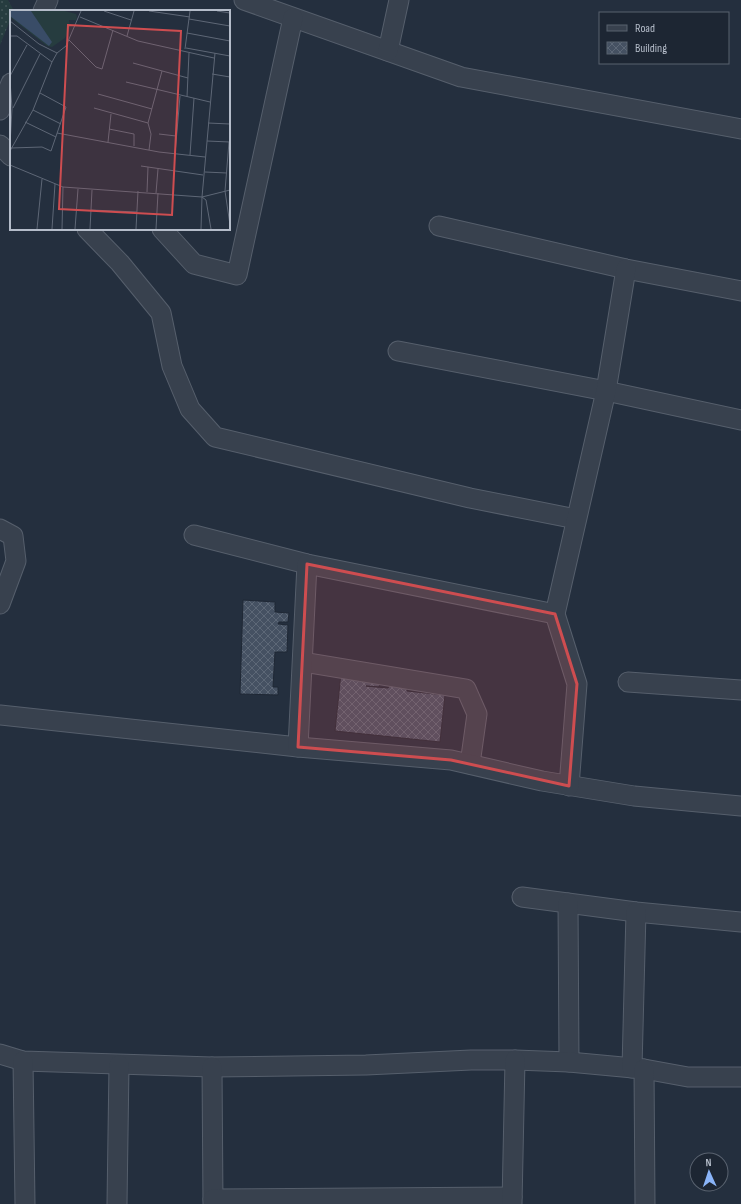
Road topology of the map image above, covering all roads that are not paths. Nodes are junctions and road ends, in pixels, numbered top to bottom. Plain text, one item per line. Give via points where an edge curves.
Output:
1 (244, 0) edge
2 (399, 0) edge
3 (293, 18) junction
4 (388, 51) junction
5 (741, 129) edge
6 (0, 146) edge
7 (10, 155) edge
8 (439, 226) dead end
9 (88, 230) edge
10 (163, 230) edge
11 (626, 269) junction
12 (741, 291) edge
13 (398, 351) dead end
14 (606, 391) junction
15 (741, 420) edge
16 (576, 519) junction
17 (0, 529) edge
18 (194, 535) dead end
19 (307, 564) junction
20 (0, 604) edge
21 (554, 614) junction
22 (303, 662) junction
23 (628, 682) dead end
24 (741, 690) edge
25 (0, 715) edge
26 (298, 748) junction
27 (470, 764) junction
28 (569, 786) junction
29 (741, 806) edge
30 (522, 897) dead end
31 (568, 903) junction
32 (636, 912) junction
33 (741, 922) edge
34 (0, 1054) edge
35 (515, 1060) junction
36 (23, 1061) junction
37 (569, 1062) junction
38 (119, 1065) junction
39 (212, 1067) junction
40 (638, 1069) junction
41 (741, 1078) edge
42 (512, 1200) edge
43 (213, 1202) edge
44 (25, 1204) edge
45 (117, 1204) edge
46 (646, 1204) edge

1 - 3 street
2 - 4 street
3 - 4 street
3 - 10 street via 237,275 194,264
4 - 5 street via 461,77
6 - 7 street
8 - 11 street
9 - 16 street via 120,263 161,313 172,366 190,409 215,437 470,498
11 - 12 street
11 - 14 street
13 - 14 street
14 - 15 street
14 - 16 street
16 - 21 street
17 - 20 street via 13,536 16,561
18 - 19 street
19 - 21 street
19 - 22 street
21 - 28 street via 577,684
22 - 26 street
22 - 27 street via 466,688 477,714
23 - 24 street
25 - 26 street
26 - 27 street via 451,760
27 - 28 street
28 - 29 street via 634,796
30 - 31 street
31 - 32 street
31 - 37 street
32 - 33 street
32 - 40 street
34 - 36 street
35 - 37 street
35 - 39 street
35 - 42 street
36 - 38 street
36 - 44 street
37 - 40 street
38 - 39 street
38 - 45 street
39 - 43 street
40 - 41 street via 688,1077
40 - 46 street
42 - 43 street

